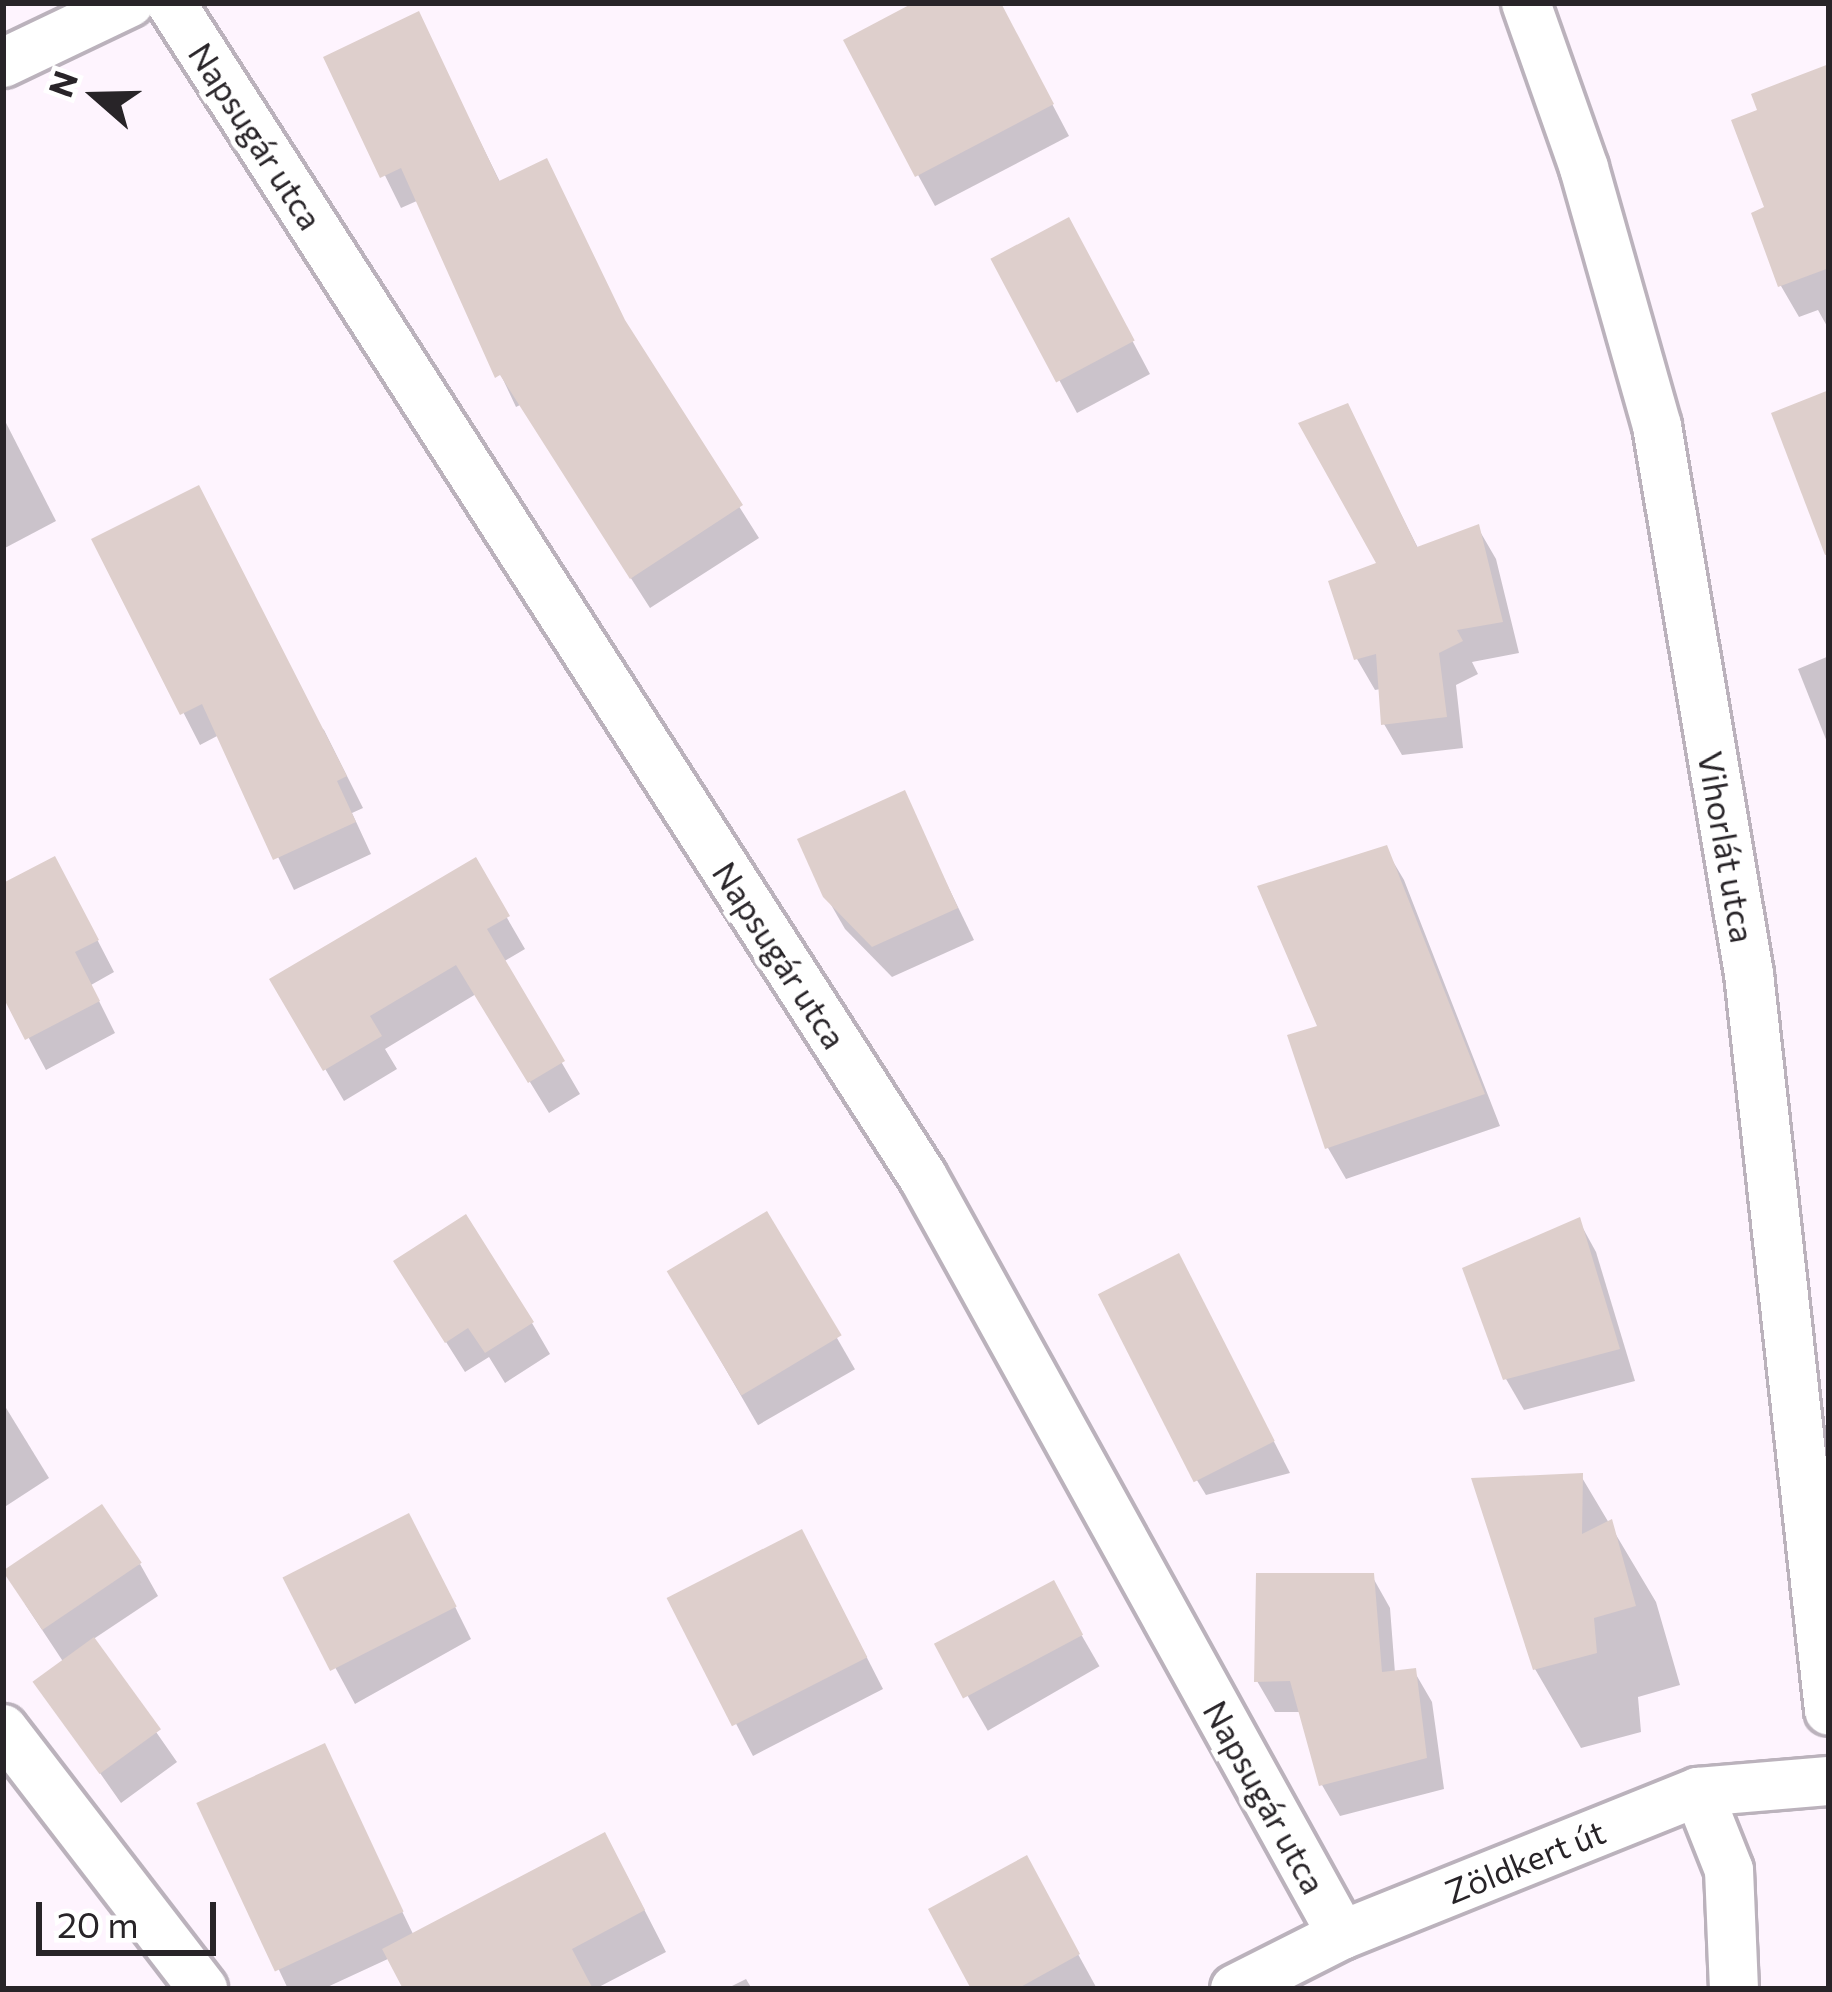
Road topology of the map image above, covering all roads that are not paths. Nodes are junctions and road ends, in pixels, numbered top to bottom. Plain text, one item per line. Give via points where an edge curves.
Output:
1 (129, 3) edge
2 (171, 3) edge
3 (1526, 3) edge
4 (3, 63) edge
5 (1829, 1712) edge
6 (3, 1730) edge
7 (1829, 1781) edge
8 (1698, 1792) junction
9 (1342, 1935) junction
10 (203, 1989) edge
11 (1234, 1989) edge
12 (1734, 1989) edge

1 - 4 street
2 - 9 street, Napsugár utca via 922,1178
3 - 5 street, Vihorlát utca via 1584,168 1657,426 1749,974
6 - 10 street
7 - 8 street, Zöldkert út
8 - 9 street, Zöldkert út
8 - 12 street via 1729,1870
9 - 11 street, Zöldkert út

